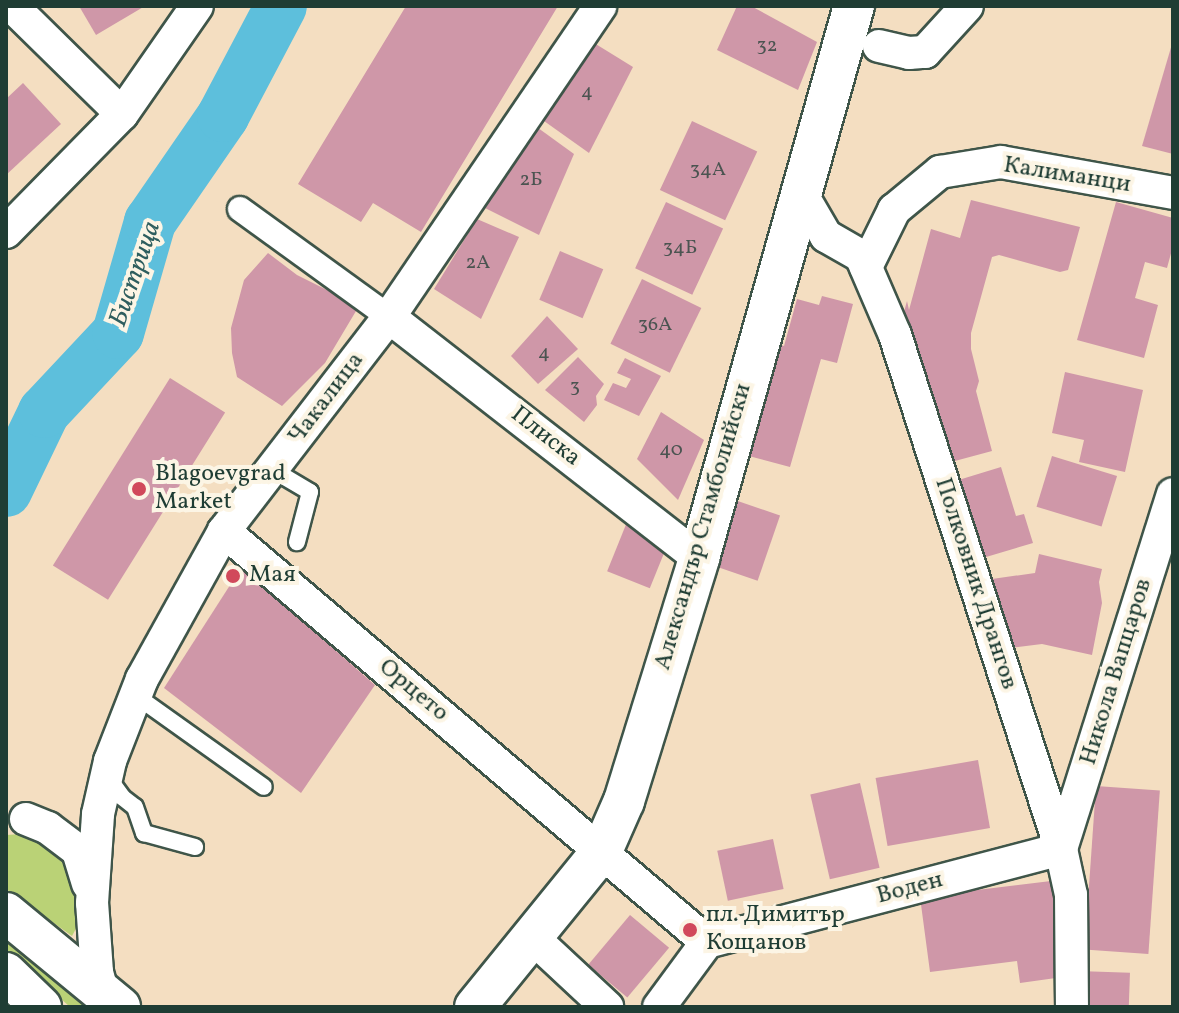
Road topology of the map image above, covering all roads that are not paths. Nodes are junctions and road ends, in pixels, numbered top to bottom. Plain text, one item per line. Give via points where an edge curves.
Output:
1 (12, 6) edge
2 (197, 6) edge
3 (600, 6) edge
4 (854, 6) edge
5 (967, 6) edge
6 (879, 46) dead end
7 (122, 114) junction
8 (801, 193) junction
9 (1173, 193) edge
10 (240, 209) dead end
11 (6, 232) edge
12 (866, 267) junction
13 (389, 317) junction
14 (273, 470) junction
15 (1173, 494) edge
16 (224, 531) junction
17 (297, 542) dead end
18 (699, 558) junction
19 (135, 695) junction
20 (107, 774) junction
21 (264, 787) dead end
22 (98, 814) junction
23 (16, 820) edge
24 (195, 847) dead end
25 (1061, 849) junction
26 (602, 851) junction
27 (92, 903) junction
28 (6, 913) edge
29 (532, 937) junction
30 (707, 942) junction
31 (6, 973) edge
32 (111, 999) edge
33 (41, 1007) edge
34 (475, 1007) edge
35 (607, 1007) edge
36 (659, 1007) edge
37 (1072, 1007) edge

1 - 7 street
2 - 7 street
3 - 13 street, Чакалица
4 - 8 street, Александър Стамболийски
5 - 6 street via 925,52
7 - 11 street
8 - 12 street, Полковник Дрангов via 826,236 850,248
8 - 18 street, Александър Стамболийски
9 - 12 street, Калиманци via 1001,162 940,172 894,210
10 - 13 street
12 - 25 street, Полковник Дрангов via 895,335
13 - 14 street, Чакалица
13 - 18 street, Плиска
14 - 16 street, Чакалица
14 - 17 lane via 310,492
15 - 25 street, Никола Вапцаров
16 - 19 street, Чакалица
16 - 26 street, Орцето
18 - 26 street, Александър Стамболийски via 624,801
19 - 20 street, Чакалица
19 - 21 lane
20 - 22 street, Чакалица
20 - 24 lane via 135,807 144,833
22 - 23 street
22 - 27 street, Чакалица
23 - 27 street via 48,828 78,851
25 - 30 street, Воден
25 - 37 street, Полковник Дрангов via 1071,895
26 - 29 street, Александър Стамболийски
26 - 30 street
27 - 32 street, Чакалица
28 - 32 street
29 - 34 street, Александър Стамболийски
29 - 35 street
30 - 36 street
31 - 33 street

